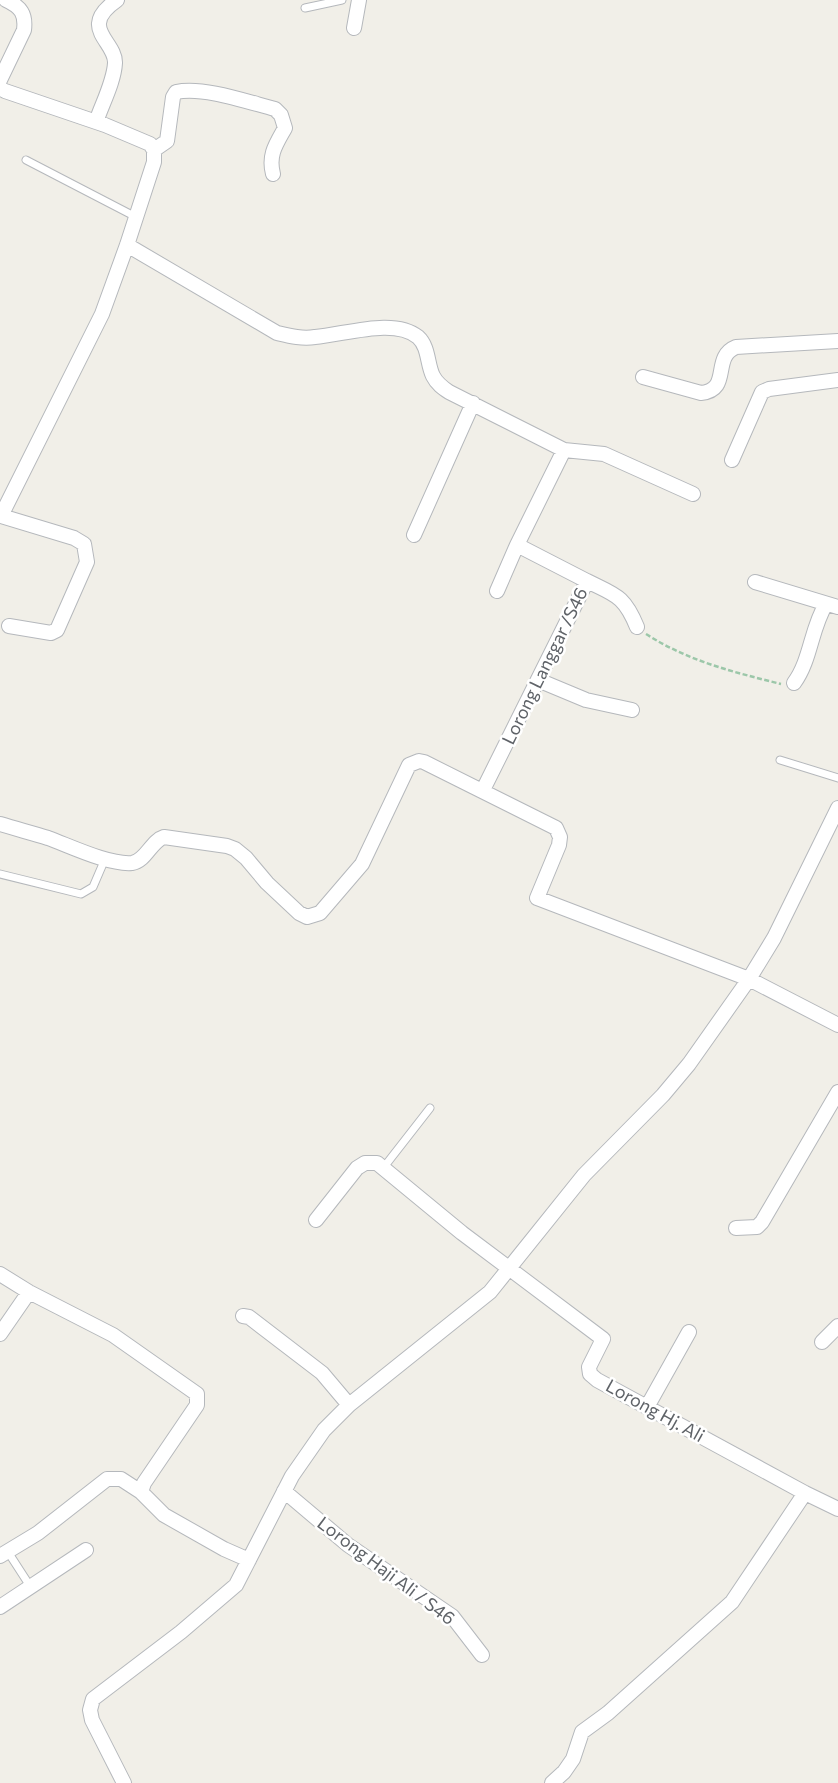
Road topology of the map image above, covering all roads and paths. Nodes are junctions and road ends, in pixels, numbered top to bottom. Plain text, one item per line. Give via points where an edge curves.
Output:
1 (6, 0) edge
2 (117, 0) edge
3 (342, 0) edge
4 (359, 0) edge
5 (305, 8) dead end
6 (354, 28) dead end
7 (0, 80) edge
8 (0, 88) edge
9 (96, 122) junction
10 (154, 150) junction
11 (26, 160) dead end
12 (273, 174) dead end
13 (136, 217) junction
14 (127, 245) junction
15 (838, 341) edge
16 (643, 377) dead end
17 (838, 380) edge
18 (473, 403) junction
19 (564, 450) junction
20 (732, 460) dead end
21 (693, 494) dead end
22 (414, 535) dead end
23 (518, 545) junction
24 (587, 581) junction
25 (755, 582) dead end
26 (497, 590) dead end
27 (832, 605) edge
28 (10, 626) dead end
29 (637, 627) joint
30 (538, 680) junction
31 (794, 683) joint
32 (632, 710) dead end
33 (780, 760) dead end
34 (838, 778) edge
35 (483, 790) junction
36 (838, 808) edge
37 (0, 824) edge
38 (106, 858) junction
39 (0, 874) edge
40 (749, 979) junction
41 (838, 1025) edge
42 (838, 1092) edge
43 (430, 1108) dead end
44 (384, 1167) junction
45 (316, 1220) dead end
46 (736, 1228) dead end
47 (509, 1269) junction
48 (0, 1274) edge
49 (29, 1292) junction
50 (243, 1316) dead end
51 (838, 1326) edge
52 (689, 1332) dead end
53 (0, 1334) edge
54 (822, 1342) dead end
55 (349, 1405) junction
56 (647, 1407) junction
57 (284, 1491) junction
58 (141, 1492) junction
59 (805, 1493) junction
60 (838, 1509) edge
61 (86, 1550) dead end
62 (4, 1554) edge
63 (249, 1560) junction
64 (30, 1586) junction
65 (0, 1607) edge
66 (482, 1655) dead end
67 (124, 1783) edge
68 (552, 1783) edge

1 - 7 street via 16,4 25,21 24,30
2 - 9 street via 104,10 100,20 99,30 113,52 115,66
3 - 5 lane
4 - 6 street
8 - 9 street
9 - 10 street via 150,144
10 - 12 street via 167,141 176,92 184,90 215,95 275,109 282,115 286,128 271,153
10 - 13 street via 154,162
11 - 13 lane
13 - 14 street
14 - 18 street via 277,333 314,338 399,328 417,336 424,344 433,376 439,385
14 - 28 street via 102,314 1,516 74,538 84,544 87,562 57,630 51,633
15 - 16 street via 730,350 724,357 718,386 710,392 700,393
17 - 20 street via 769,388 762,392
18 - 19 street
18 - 22 street
19 - 21 street via 604,454
19 - 23 street
23 - 24 street, Lorong Langgar /S46
23 - 26 street
24 - 29 street via 620,597 628,606
24 - 30 street, Lorong Langgar /S46
25 - 27 street
27 - 31 street via 818,617 801,674
29 - 31 path via 688,658 713,667 784,685
30 - 32 street via 586,700
30 - 35 street, Lorong Langgar /S46
33 - 34 lane
35 - 38 street via 426,763 419,761 409,765 362,864 315,916 299,913 246,858 228,846 164,837 135,862
35 - 40 street via 556,828 559,845 538,898
36 - 40 street via 774,938
37 - 38 street
38 - 39 lane via 94,887 81,894
40 - 41 street
40 - 47 street via 689,1064 663,1095 584,1174
42 - 46 street via 762,1222 757,1227
43 - 44 lane
44 - 45 street via 377,1162 357,1168
44 - 47 street
47 - 55 street via 490,1292
47 - 56 street, Lorong Hj. Ali via 602,1338 588,1367 590,1374
48 - 49 street
49 - 53 street
49 - 58 street via 113,1335 197,1394 197,1405
50 - 55 street via 249,1317 322,1373
51 - 54 street
52 - 56 street
55 - 57 street via 324,1430
56 - 59 street, Lorong Hj. Ali
57 - 63 street
57 - 66 street, Lorong Haji Ali / S46 via 348,1545 452,1616
58 - 62 street via 120,1479 107,1479 38,1534
58 - 63 street via 164,1515
59 - 60 street, Lorong Hj. Ali
59 - 68 street via 732,1602 608,1713 582,1732 573,1759
61 - 64 street
62 - 64 lane
63 - 67 street via 236,1585 220,1601 93,1699 92,1720
64 - 65 street

